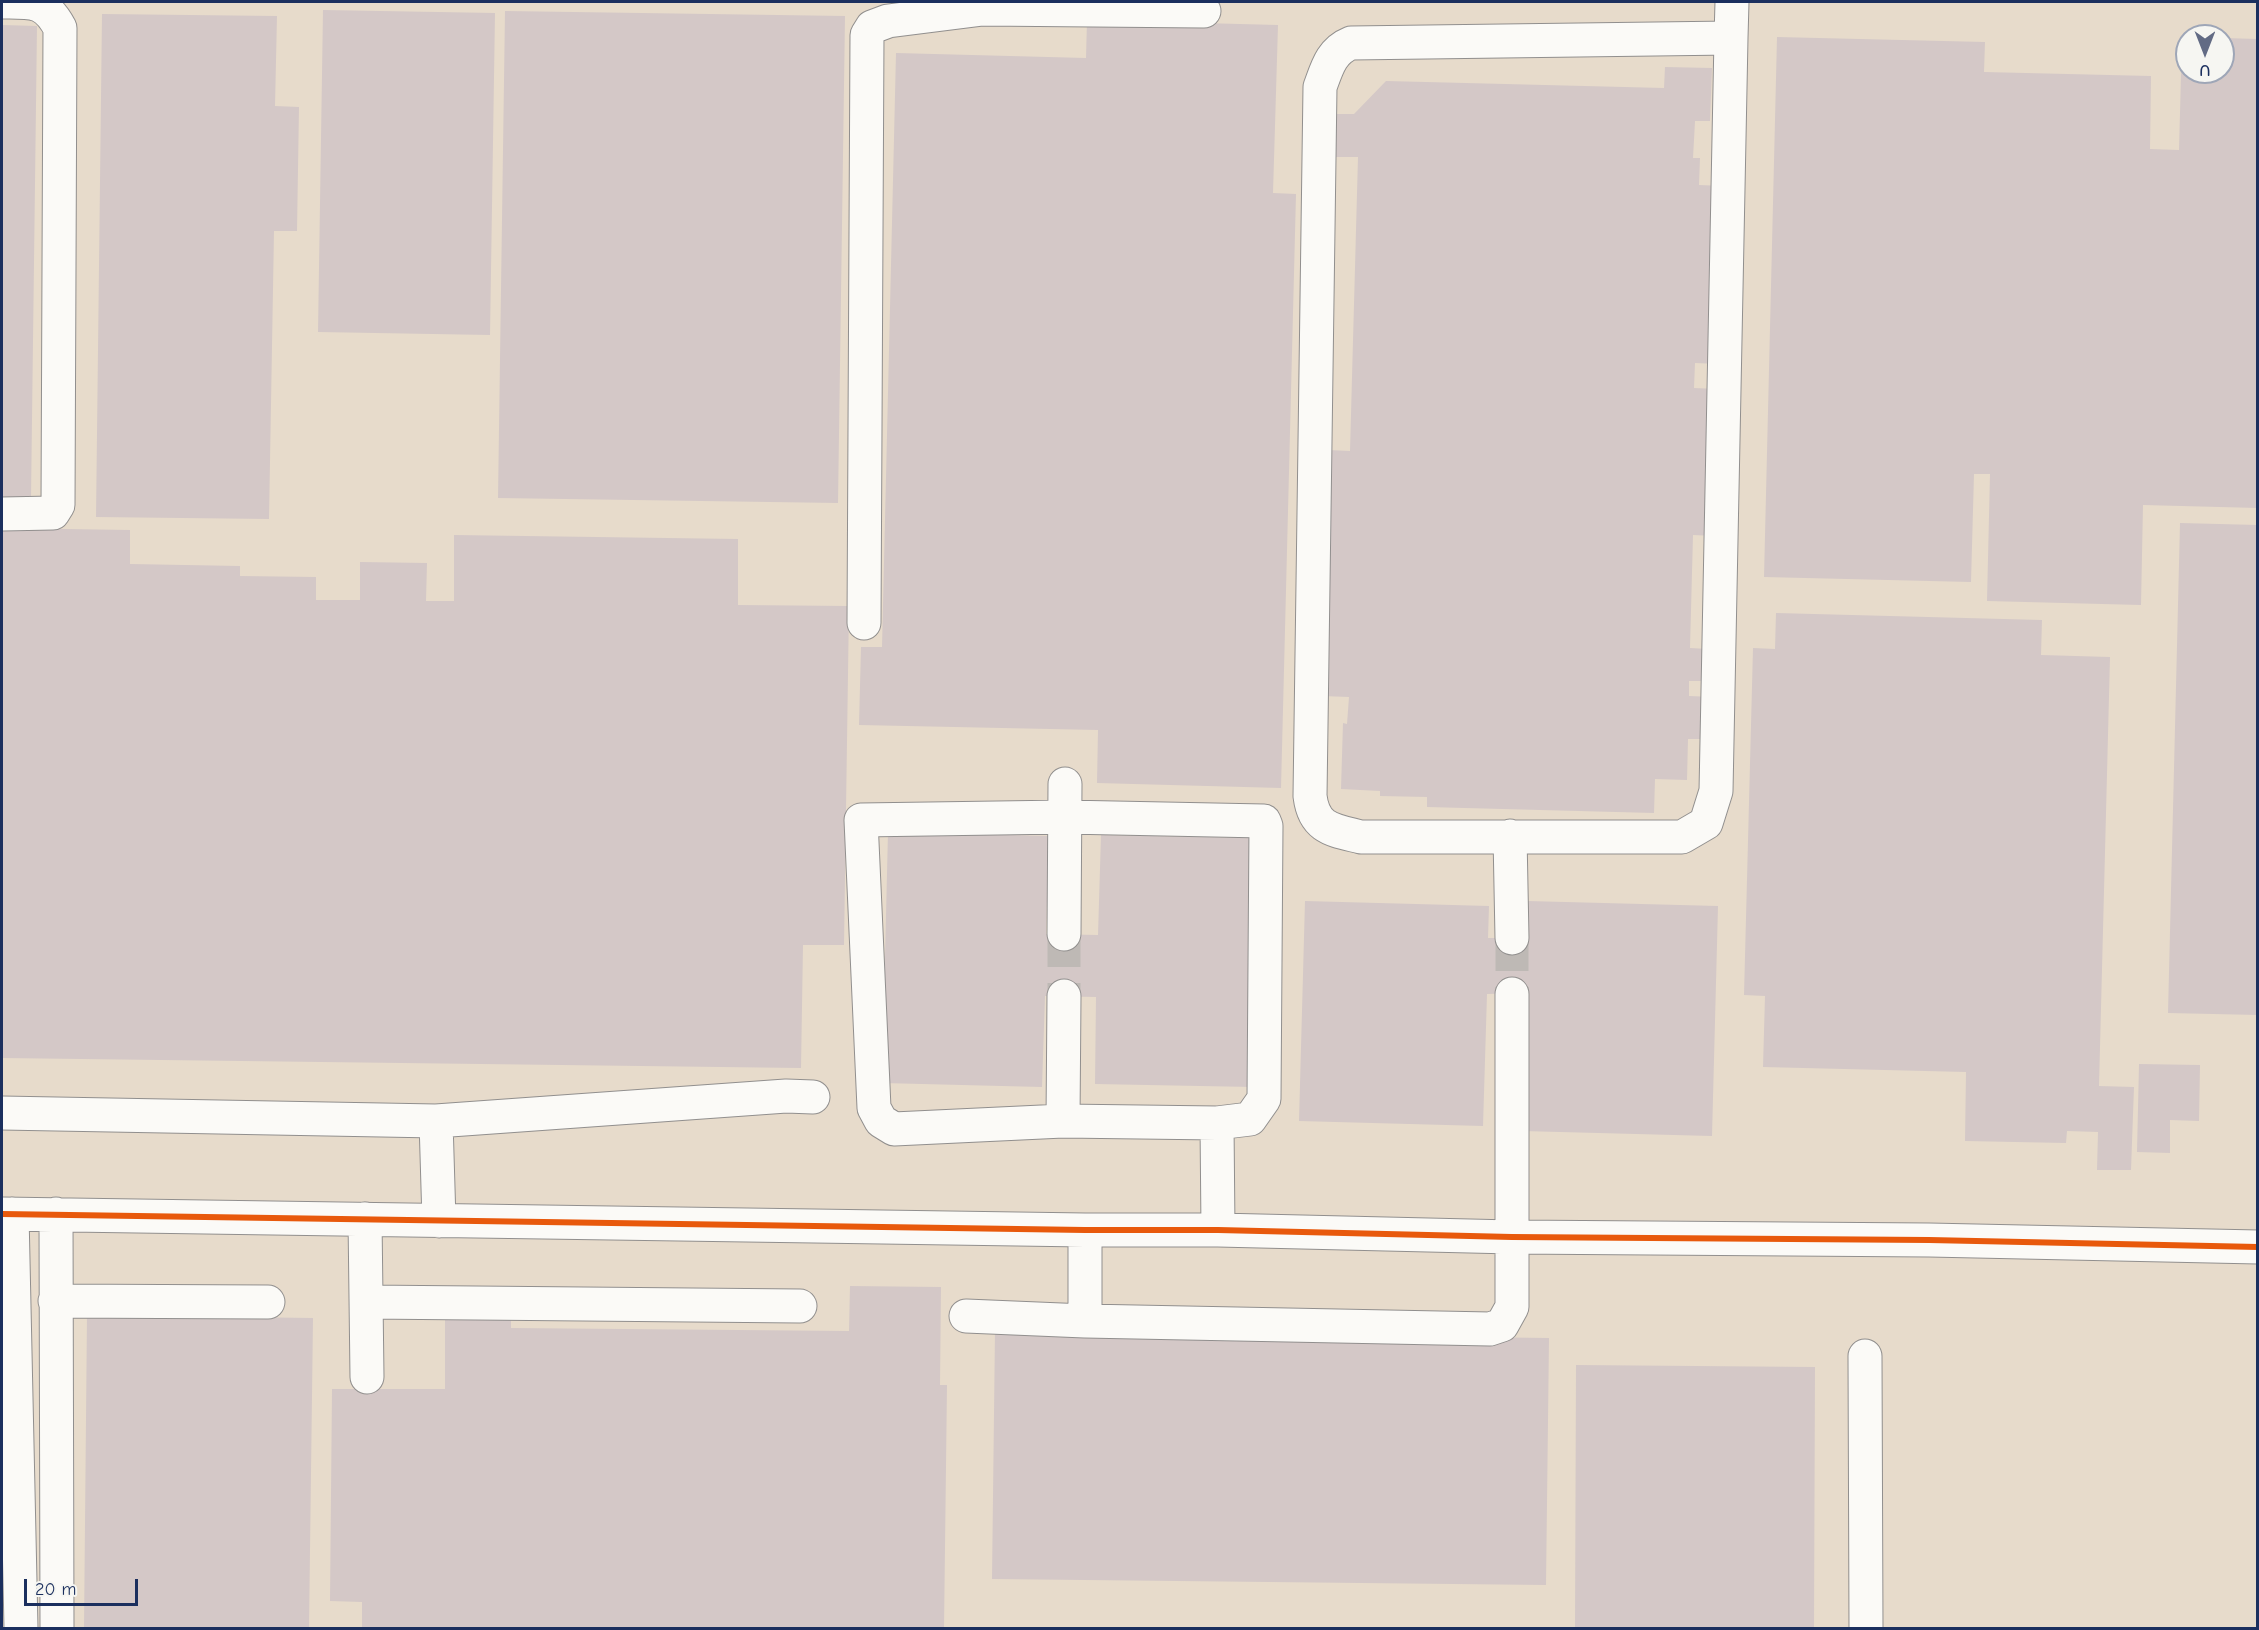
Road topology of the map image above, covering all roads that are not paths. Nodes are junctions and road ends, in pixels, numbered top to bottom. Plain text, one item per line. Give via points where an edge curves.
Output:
1 (2, 2) edge
2 (1732, 2) edge
3 (983, 5) edge
4 (1204, 11) dead end
5 (1731, 38) junction
6 (2, 514) edge
7 (864, 623) dead end
8 (1065, 784) dead end
9 (1065, 817) junction
10 (1510, 836) junction
11 (1064, 934) tunnel mouth
12 (1512, 938) tunnel mouth
13 (1512, 994) tunnel mouth
14 (1064, 996) tunnel mouth
15 (813, 1098) dead end
16 (2, 1113) edge
17 (436, 1121) junction
18 (1063, 1121) junction
19 (1217, 1123) junction
20 (7, 1214) edge
21 (56, 1214) junction
22 (365, 1220) junction
23 (439, 1221) junction
24 (1085, 1230) junction
25 (1218, 1230) junction
26 (1512, 1237) junction
27 (2258, 1247) edge
28 (55, 1300) junction
29 (268, 1302) dead end
30 (367, 1302) junction
31 (800, 1306) dead end
32 (966, 1316) dead end
33 (8, 1317) edge
34 (1085, 1321) junction
35 (1865, 1356) dead end
36 (367, 1377) dead end
37 (21, 1629) edge
38 (57, 1629) edge
39 (1866, 1629) edge

1 - 6 street via 38,2 52,12 60,28 58,505 53,513
2 - 5 street
3 - 4 street
3 - 7 street via 888,21 873,27 867,35
5 - 10 street via 1716,791 1706,823 1682,837
5 - 10 street via 1351,43 1339,48 1320,87 1312,812 1325,826 1361,837
8 - 9 street
9 - 11 street
9 - 18 street via 861,820 874,1108 881,1121 894,1129
9 - 19 street via 1264,821 1264,1099 1250,1119
10 - 12 street
13 - 26 street
14 - 18 street
15 - 17 street via 786,1096
16 - 17 street
17 - 23 street
18 - 19 street
19 - 25 street
20 - 21 street
20 - 33 street
21 - 22 street
21 - 28 street
22 - 23 street
22 - 30 street
23 - 24 street
24 - 25 street
24 - 34 street
25 - 26 street
26 - 27 street
26 - 34 street via 1512,1308 1502,1325 1490,1329
28 - 29 street
28 - 38 street
30 - 31 street
30 - 36 street
32 - 34 street
33 - 37 street
35 - 39 street

